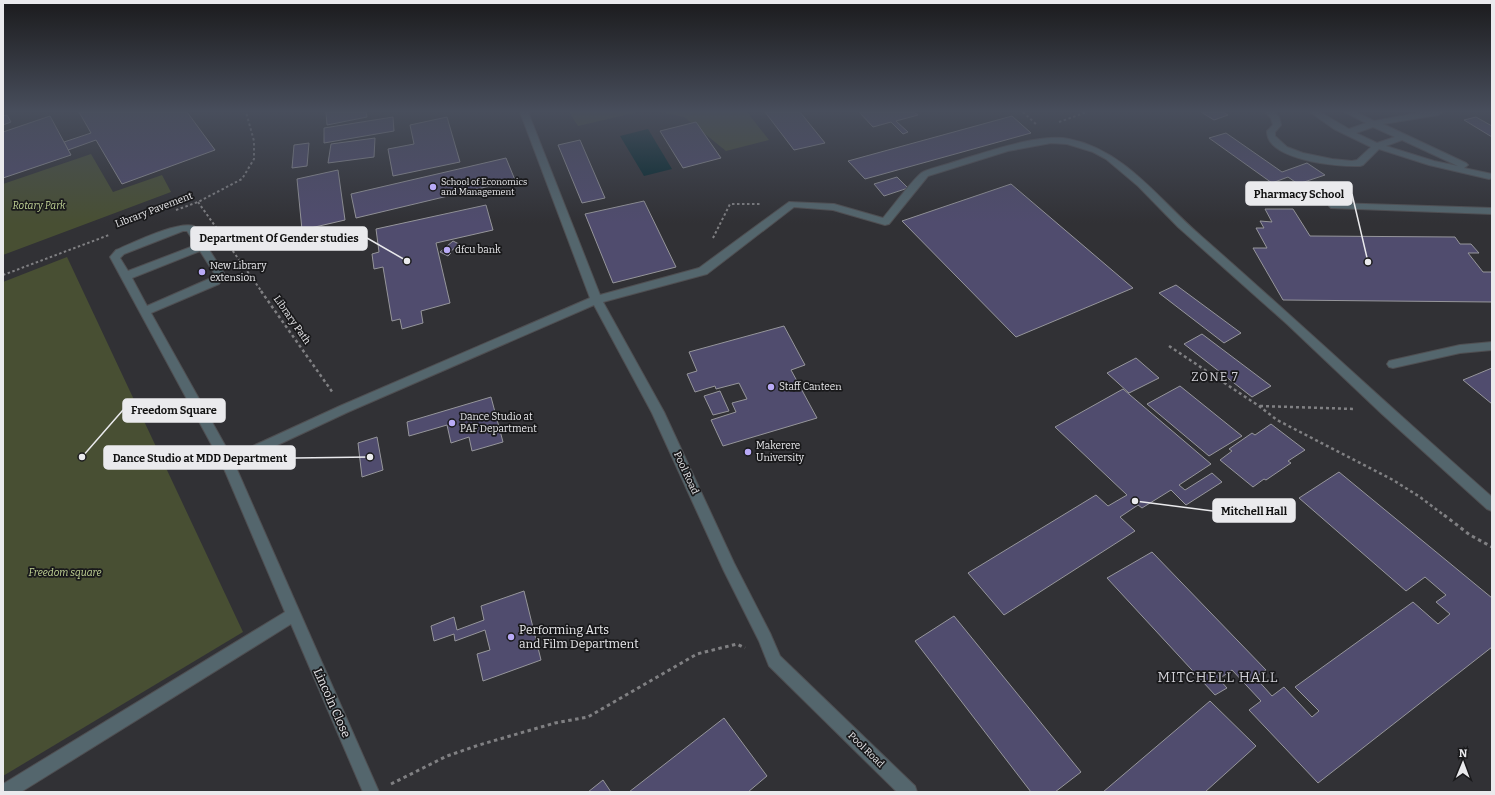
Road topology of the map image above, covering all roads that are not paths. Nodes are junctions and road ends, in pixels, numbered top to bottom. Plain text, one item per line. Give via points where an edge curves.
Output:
1 (538, 149) edge
2 (1009, 149) edge
3 (1093, 149) edge
4 (1284, 149) edge
5 (1375, 149) edge
6 (1388, 149) edge
7 (1429, 149) edge
8 (1490, 177) edge
9 (1334, 206) dead end
10 (1492, 211) edge
11 (202, 246) junction
12 (126, 276) junction
13 (596, 300) junction
14 (145, 311) junction
15 (1492, 346) edge
16 (1393, 364) dead end
17 (228, 463) junction
18 (1492, 505) edge
19 (293, 615) junction
20 (6, 792) edge
21 (371, 792) edge
22 (909, 792) edge

1 - 13 lane, Pool Road
2 - 13 lane via 925,174 885,222 834,207 792,204 703,271
3 - 18 lane via 1120,166 1141,184 1182,225 1292,321 1386,411
4 - 5 lane via 1343,164 1360,163
6 - 8 lane
7 - 8 lane
9 - 10 lane
11 - 12 lane
11 - 12 lane, Lincoln Close via 187,227 127,250 115,257
11 - 14 lane via 219,273 218,279
12 - 14 lane, Lincoln Close
13 - 17 lane via 344,409
13 - 22 lane, Pool Road via 658,412 774,661
14 - 17 lane, Lincoln Close
15 - 16 lane via 1460,349
17 - 19 lane, Lincoln Close
19 - 20 lane
19 - 21 lane, Lincoln Close

